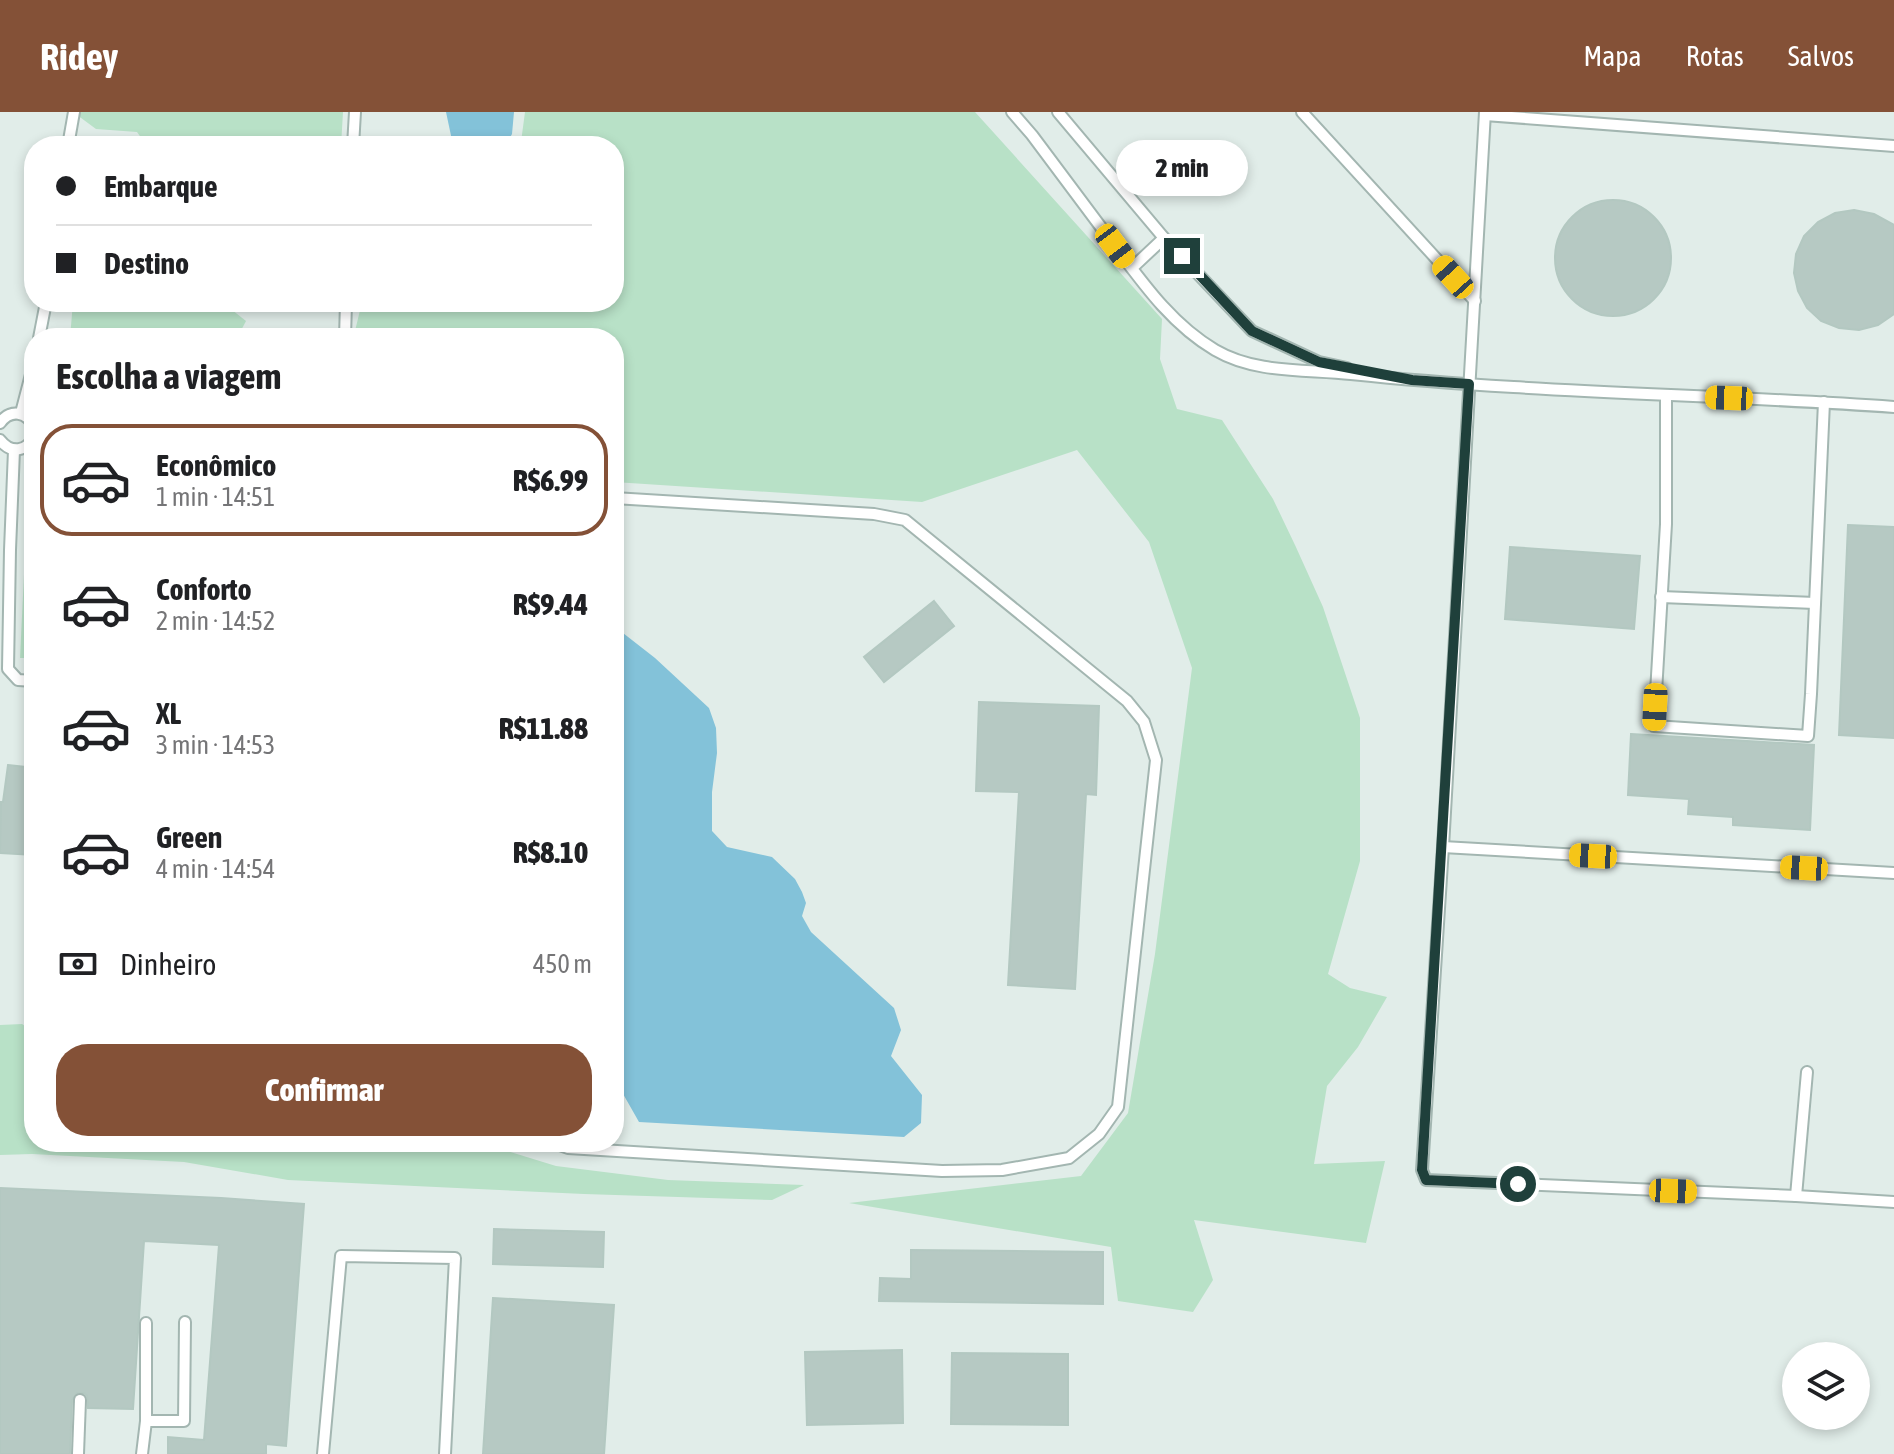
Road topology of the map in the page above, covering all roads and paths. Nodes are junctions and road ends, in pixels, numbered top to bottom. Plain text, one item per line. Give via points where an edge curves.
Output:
1 (74, 112) edge
2 (355, 112) edge
3 (1012, 112) edge
4 (1058, 112) edge
5 (1302, 112) edge
6 (1485, 113) edge
7 (70, 136) edge
8 (354, 136) edge
9 (1894, 146) edge
10 (1164, 238) junction
11 (1132, 268) junction
12 (1475, 301) junction
13 (1412, 380) junction
14 (1469, 384) junction
15 (1666, 396) junction
16 (24, 401) edge
17 (1824, 402) junction
18 (1894, 407) edge
19 (21, 413) junction
20 (24, 415) edge
21 (0, 423) edge
22 (0, 440) edge
23 (24, 448) edge
24 (14, 450) junction
25 (624, 499) edge
26 (1661, 597) junction
27 (1815, 603) junction
28 (24, 680) edge
29 (1443, 847) junction
30 (1894, 873) edge
31 (1807, 1072) dead end
32 (624, 1151) edge
33 (1796, 1196) junction
34 (1894, 1202) edge
35 (185, 1322) dead end
36 (146, 1323) dead end
37 (80, 1400) dead end
38 (146, 1421) junction
39 (78, 1454) edge
40 (142, 1454) edge
41 (323, 1454) edge
42 (445, 1454) edge

1 - 7 lane
2 - 8 lane
3 - 11 lane
4 - 10 lane
5 - 12 lane
6 - 9 lane
6 - 12 lane
10 - 11 lane
10 - 13 lane via 1252,331 1319,362
11 - 13 lane via 1157,302 1216,351 1249,364
12 - 14 lane
13 - 14 lane
14 - 15 lane
14 - 29 lane
15 - 17 lane
15 - 26 lane
16 - 19 lane
17 - 18 lane
17 - 27 lane
19 - 20 lane
19 - 21 lane via 11,413
22 - 24 lane
23 - 24 lane
24 - 28 lane via 8,669
25 - 32 lane via 905,520 1127,701 1144,722 1156,760 1118,1107 1099,1134 1069,1158 1002,1170 942,1171
26 - 27 lane
26 - 27 lane via 1654,726 1808,736
29 - 30 lane
29 - 33 lane via 1422,1170 1426,1180
31 - 33 lane
33 - 34 lane
35 - 38 lane via 184,1421
36 - 38 lane
37 - 39 lane
38 - 40 lane
41 - 42 lane via 341,1256 455,1258

